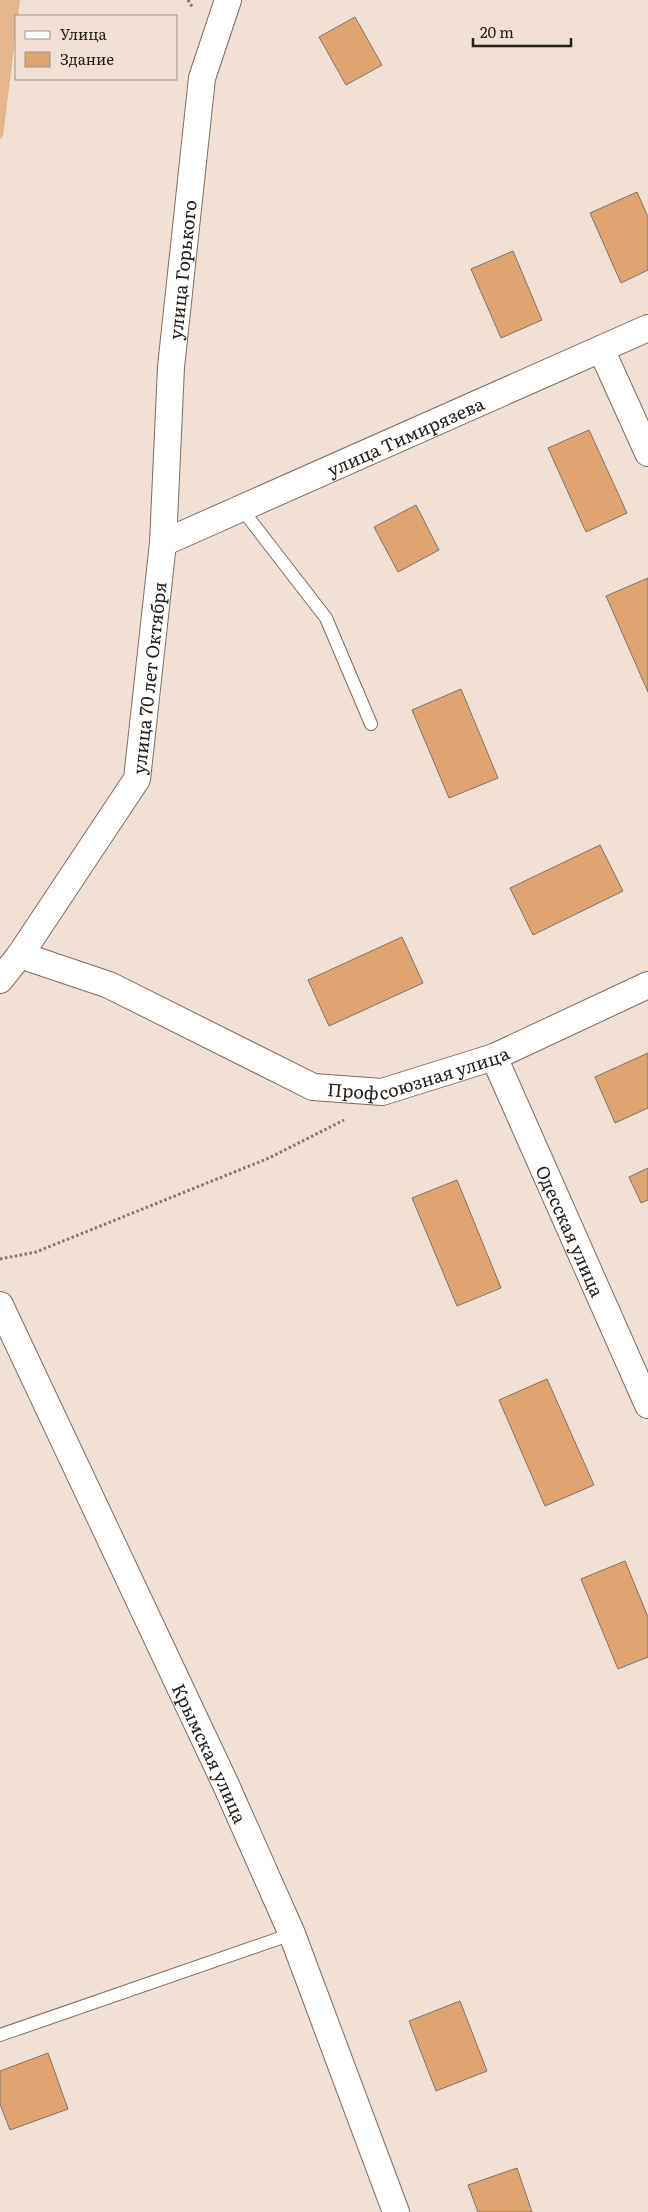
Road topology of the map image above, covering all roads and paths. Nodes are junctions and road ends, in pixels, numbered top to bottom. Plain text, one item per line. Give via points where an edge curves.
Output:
1 (228, 0) edge
2 (648, 328) edge
3 (601, 349) junction
4 (648, 453) edge
5 (241, 508) junction
6 (163, 543) junction
7 (371, 724) dead end
8 (20, 956) junction
9 (0, 980) edge
10 (648, 985) edge
11 (494, 1057) junction
12 (382, 1092) junction
13 (0, 1260) edge
14 (0, 1305) edge
15 (648, 1405) edge
16 (292, 1934) junction
17 (0, 2035) edge
18 (396, 2212) edge

1 - 6 street, улица Горького via 202,78 171,367
2 - 3 street, улица Тимирязева
3 - 4 street
3 - 5 street, улица Тимирязева
5 - 6 street, улица Тимирязева
5 - 7 lane via 326,618
6 - 8 street, улица 70 лет Октября via 137,779
8 - 9 street, улица 70 лет Октября
8 - 12 street, Профсоюзная улица via 109,985 313,1087
10 - 11 street, Профсоюзная улица
11 - 12 street, Профсоюзная улица
11 - 15 street, Одесская улица
12 - 13 path via 365,1110 269,1158 36,1252
14 - 16 street, Крымская улица via 226,1785
16 - 17 lane
16 - 18 street, Крымская улица

